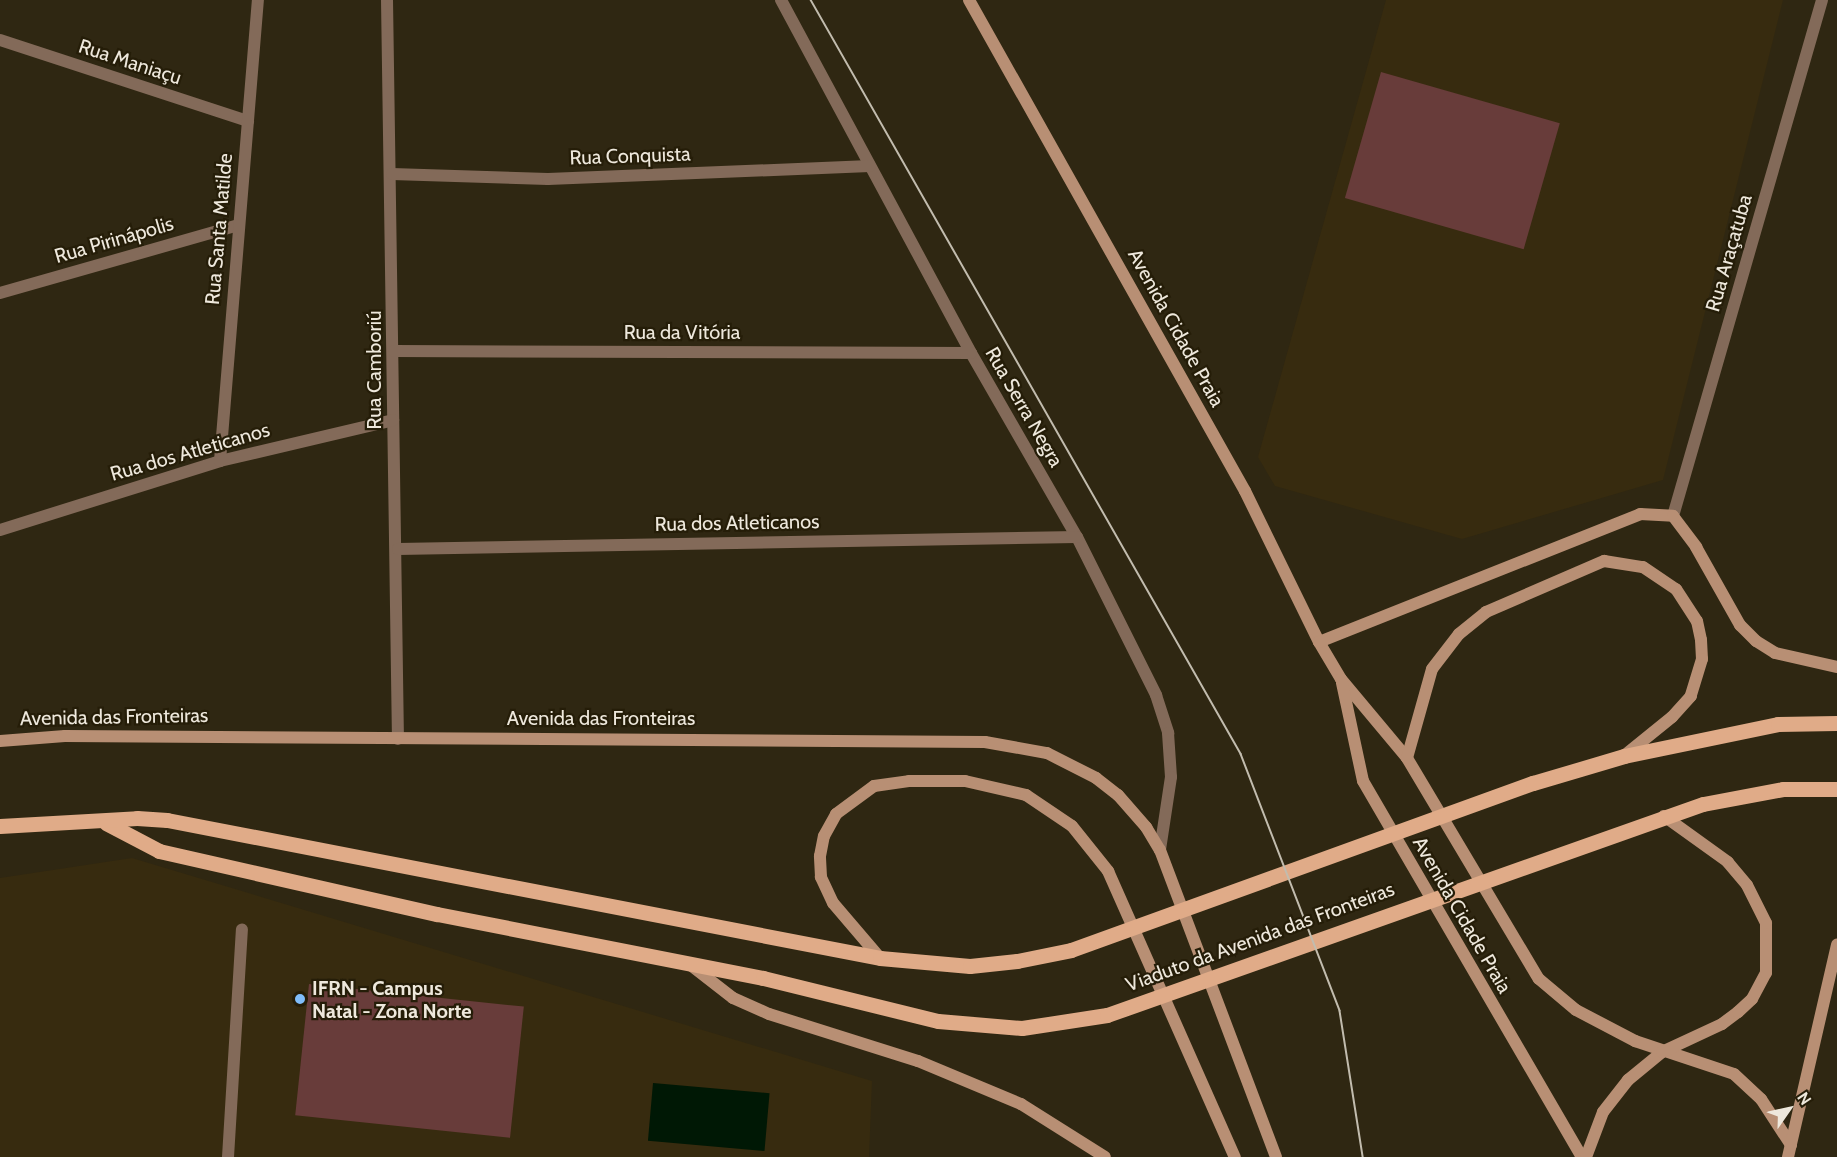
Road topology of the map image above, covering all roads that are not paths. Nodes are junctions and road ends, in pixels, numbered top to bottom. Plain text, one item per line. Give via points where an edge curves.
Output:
1 (258, 0) edge
2 (387, 0) edge
3 (781, 0) edge
4 (969, 0) edge
5 (1822, 0) edge
6 (0, 40) edge
7 (248, 121) junction
8 (870, 166) junction
9 (392, 174) junction
10 (239, 225) junction
11 (0, 293) edge
12 (394, 351) junction
13 (971, 353) junction
14 (393, 420) junction
15 (220, 461) junction
16 (1673, 516) junction
17 (0, 530) edge
18 (1077, 537) junction
19 (398, 549) junction
20 (1319, 642) junction
21 (1837, 667) edge
22 (1341, 679) junction
23 (1837, 723) edge
24 (398, 739) junction
25 (0, 741) edge
26 (1624, 756) junction
27 (1407, 758) junction
28 (1837, 789) edge
29 (1664, 816) junction
30 (106, 823) junction
31 (0, 826) edge
32 (1160, 850) junction
33 (242, 929) dead end
34 (1837, 945) edge
35 (880, 958) junction
36 (688, 963) junction
37 (1662, 1052) junction
38 (1789, 1151) edge
39 (228, 1157) edge
40 (1105, 1157) edge
41 (1235, 1157) edge
42 (1276, 1157) edge
43 (1584, 1157) edge

1 - 7 street, Rua Santa Matilde
2 - 9 street, Rua Camboriú
3 - 8 street, Rua Serra Negra
4 - 20 main road, Avenida Cidade Praia via 1245,491
5 - 16 street, Rua Araçatuba
6 - 7 street, Rua Maniaçu
7 - 10 street, Rua Santa Matilde
8 - 9 street, Rua Conquista via 548,179
8 - 13 street, Rua Serra Negra
9 - 12 street, Rua Camboriú
10 - 11 street, Rua Pirinápolis
10 - 15 street, Rua Santa Matilde
12 - 13 street, Rua da Vitória
12 - 14 street, Rua Camboriú
13 - 18 street, Rua Serra Negra
14 - 15 street, Rua dos Atleticanos
14 - 19 street, Rua Camboriú
15 - 17 street, Rua dos Atleticanos
16 - 20 main road via 1640,514
16 - 21 main road via 1696,547 1740,625 1756,641 1775,653
18 - 19 street, Rua dos Atleticanos
18 - 32 street, Rua Serra Negra via 1156,695 1168,733 1171,777
19 - 24 street, Rua Camboriú
20 - 22 main road, Avenida Cidade Praia
22 - 27 main road, Avenida Cidade Praia
22 - 43 main road, Avenida Cidade Praia via 1363,781
23 - 26 main road via 1778,724
24 - 25 main road, Avenida das Fronteiras via 65,736
24 - 32 main road, Avenida das Fronteiras via 1018,745 1047,753 1096,778 1134,811
26 - 27 main road via 1691,696 1702,659 1701,640 1692,612 1676,588 1643,567 1604,561 1486,612 1459,634 1432,669
26 - 35 main road via 1533,783 1071,950 970,966
27 - 37 main road, Avenida Cidade Praia via 1539,979 1576,1010
28 - 29 main road, Viaduto da Avenida das Fronteiras via 1744,794
29 - 36 main road, Viaduto da Avenida das Fronteiras via 1107,1015 1042,1026 982,1027
29 - 37 main road via 1728,862 1746,885 1766,923 1769,948 1766,973 1752,999 1722,1024
30 - 31 main road
30 - 35 main road via 137,818 206,826
30 - 36 main road via 159,851 437,914
32 - 42 main road, Avenida das Fronteiras
33 - 39 street
34 - 38 main road
35 - 41 main road via 833,903 821,878 824,836 836,814 874,786 909,780 965,781 1026,795 1072,826 1094,850 1115,884
36 - 40 main road via 733,998 769,1014 918,1060 1022,1104
37 - 38 main road, Avenida Cidade Praia via 1734,1074 1761,1100
37 - 43 main road via 1612,1097

